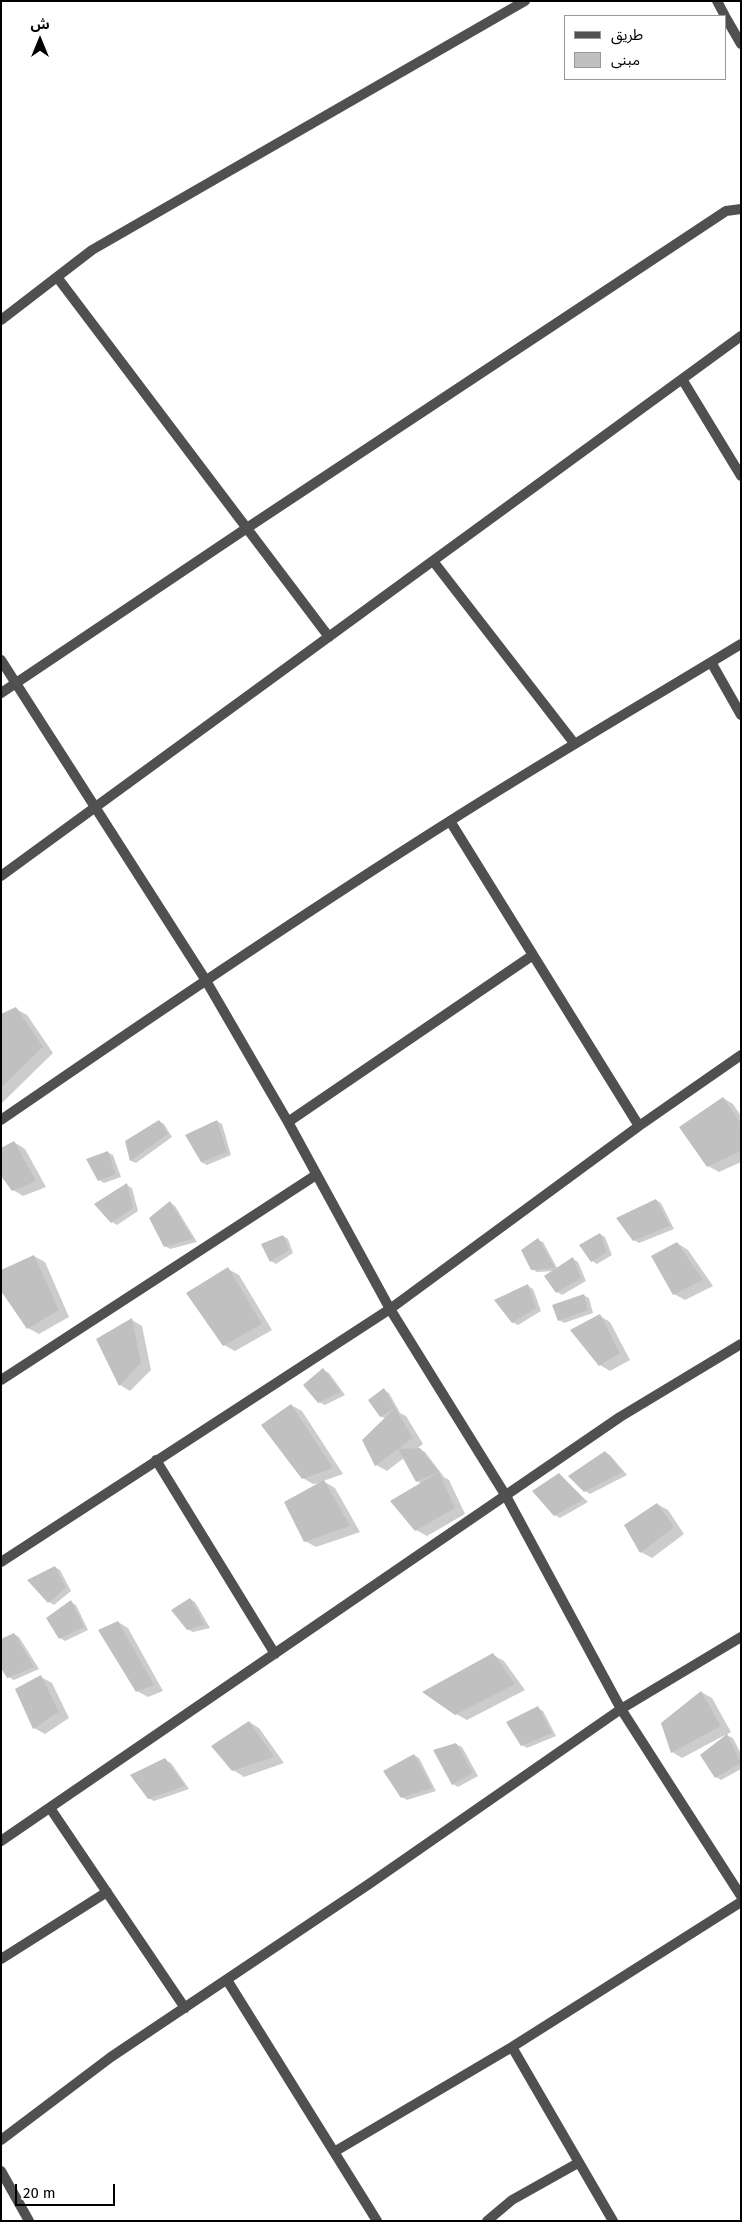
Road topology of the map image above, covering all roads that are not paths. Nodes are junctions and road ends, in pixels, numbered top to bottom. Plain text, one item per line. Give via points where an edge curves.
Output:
1 (525, 1) edge
2 (716, 1) edge
3 (724, 15) edge
4 (727, 20) edge
5 (741, 44) edge
6 (741, 208) edge
7 (57, 277) junction
8 (1, 320) edge
9 (741, 336) edge
10 (682, 379) junction
11 (741, 476) edge
12 (246, 528) junction
13 (433, 561) junction
14 (329, 637) junction
15 (741, 644) edge
16 (1, 660) edge
17 (711, 662) junction
18 (17, 684) junction
19 (1, 693) edge
20 (741, 715) edge
21 (574, 743) junction
22 (97, 808) junction
23 (450, 821) junction
24 (1, 876) edge
25 (533, 955) junction
26 (205, 979) junction
27 (741, 1055) edge
28 (1, 1120) edge
29 (288, 1122) junction
30 (639, 1126) junction
31 (316, 1175) junction
32 (390, 1309) junction
33 (741, 1344) edge
34 (1, 1380) edge
35 (156, 1460) junction
36 (506, 1496) junction
37 (1, 1562) edge
38 (741, 1636) edge
39 (275, 1654) junction
40 (621, 1709) junction
41 (50, 1808) junction
42 (1, 1841) edge
43 (107, 1892) junction
44 (741, 1896) edge
45 (741, 1902) edge
46 (1, 1959) edge
47 (227, 1980) junction
48 (185, 2008) junction
49 (512, 2047) junction
50 (1, 2140) edge
51 (334, 2152) junction
52 (578, 2163) junction
53 (1, 2171) edge
54 (29, 2221) edge
55 (377, 2221) edge
56 (487, 2221) edge
57 (613, 2221) edge

1 - 7 street via 92,250
2 - 3 street
4 - 5 street
6 - 12 street via 726,211
7 - 8 street
7 - 12 street
9 - 10 street
10 - 11 street
10 - 13 street
12 - 14 street
12 - 18 street
13 - 14 street
13 - 21 street
14 - 22 street
15 - 17 street
16 - 18 street
17 - 20 street
17 - 21 street
18 - 19 street
18 - 22 street
21 - 23 street
22 - 24 street
22 - 26 street
23 - 25 street
23 - 26 street
25 - 29 street
25 - 30 street
26 - 28 street
26 - 29 street
27 - 30 street
29 - 31 street
30 - 32 street
31 - 32 street
31 - 34 street
32 - 35 street
32 - 36 street
33 - 36 street via 620,1417
35 - 37 street
35 - 39 street
36 - 39 street
36 - 40 street
38 - 40 street
39 - 41 street
40 - 44 street
40 - 47 street
41 - 42 street
41 - 43 street
43 - 46 street
43 - 48 street
45 - 49 street
47 - 48 street
47 - 51 street
48 - 50 street via 111,2058
49 - 51 street
49 - 52 street
51 - 55 street
52 - 56 street via 512,2200
52 - 57 street
53 - 54 street

